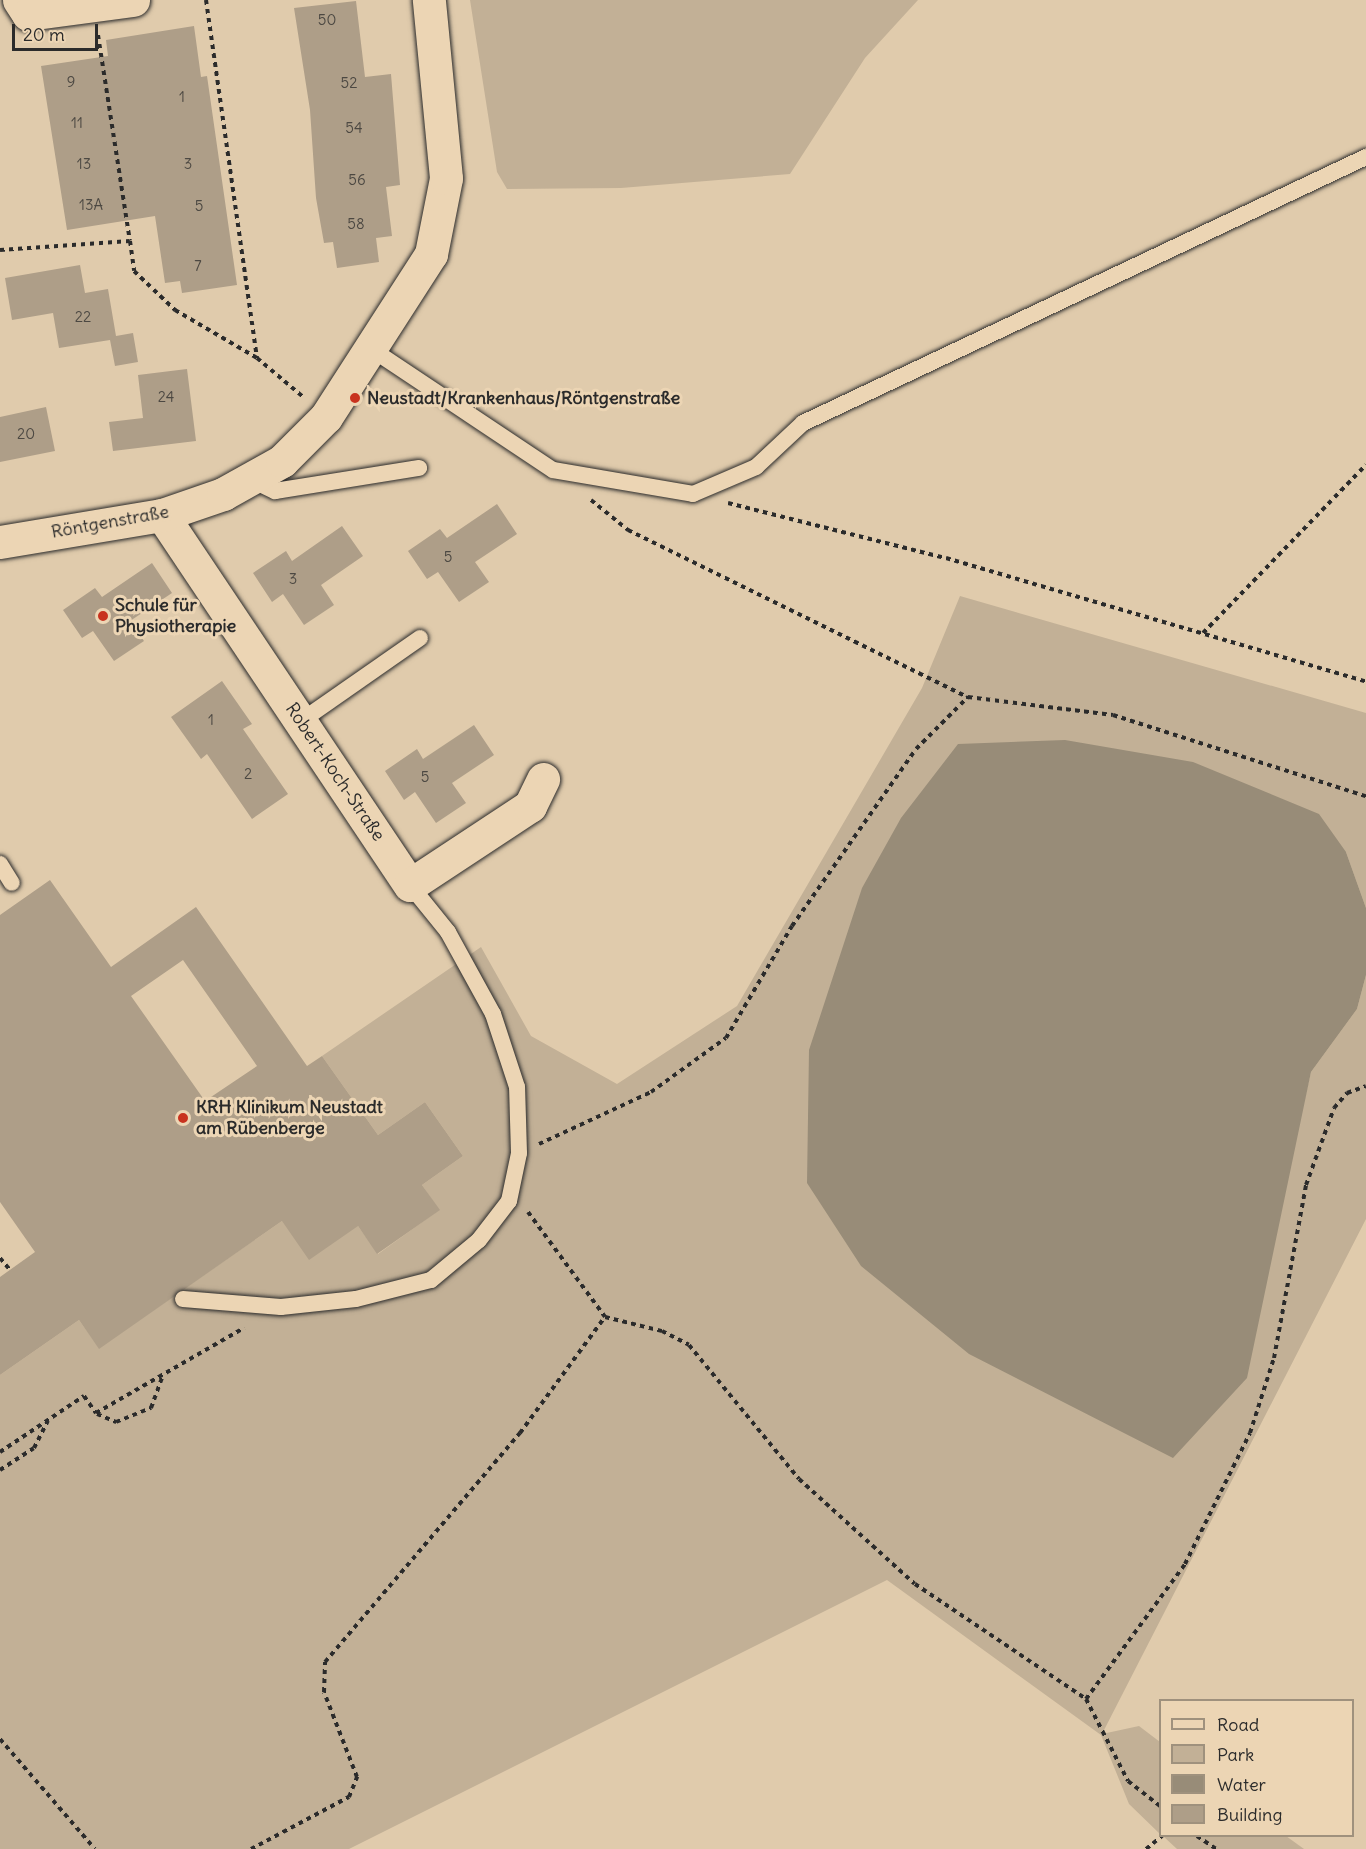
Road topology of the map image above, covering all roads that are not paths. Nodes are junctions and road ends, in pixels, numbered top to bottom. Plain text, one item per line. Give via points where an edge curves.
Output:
1 (19, 0) edge
2 (133, 0) edge
3 (429, 0) edge
4 (1366, 157) edge
5 (373, 350) junction
6 (419, 468) dead end
7 (250, 479) junction
8 (162, 515) junction
9 (0, 542) edge
10 (420, 638) dead end
11 (301, 721) junction
12 (543, 779) dead end
13 (0, 864) edge
14 (12, 883) dead end
15 (410, 885) junction
16 (183, 1299) dead end

1 - 2 street via 28,14
3 - 5 street, Röntgenstraße via 446,178 431,254
4 - 5 lane via 803,423 756,467 693,495 554,470
5 - 7 street, Röntgenstraße via 327,417 282,461
6 - 7 lane via 275,491
7 - 8 street, Röntgenstraße
8 - 9 street, Röntgenstraße
8 - 11 street, Robert-Koch-Straße
10 - 11 lane
11 - 15 street, Robert-Koch-Straße
12 - 15 street via 530,806
13 - 14 lane
15 - 16 lane via 448,933 492,1014 518,1087 519,1153 509,1201 479,1240 431,1280 356,1299 281,1307

